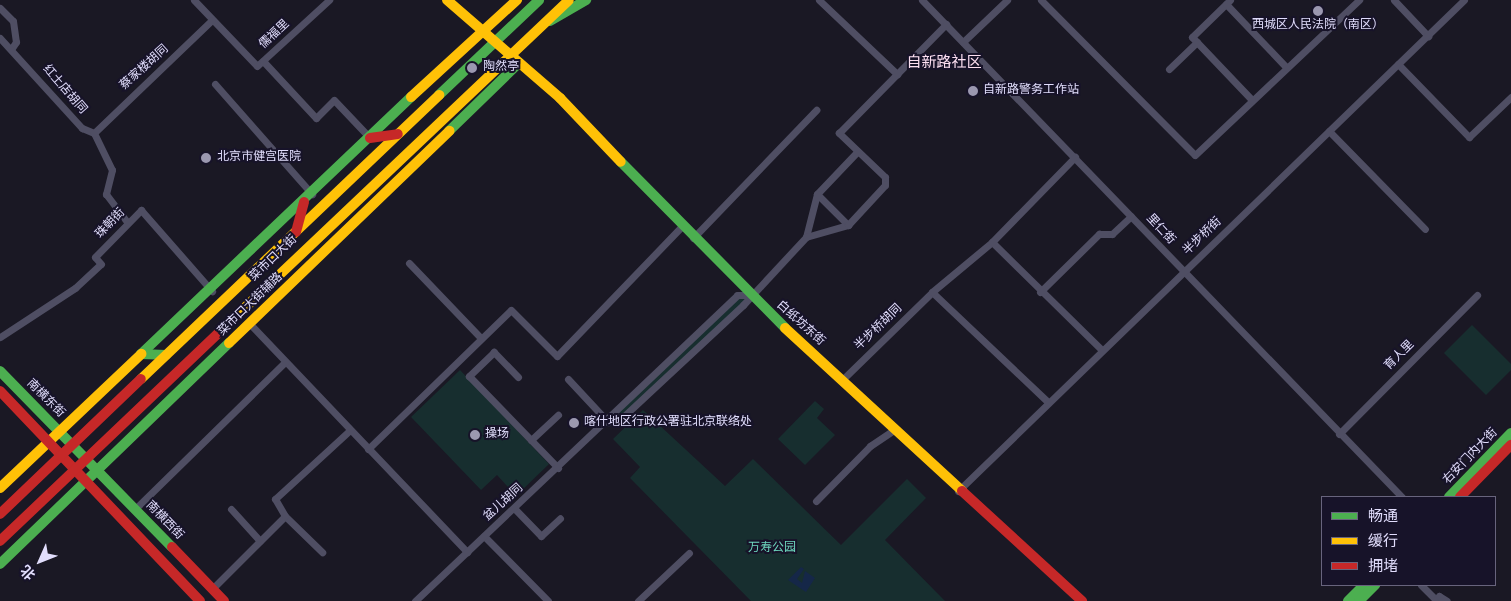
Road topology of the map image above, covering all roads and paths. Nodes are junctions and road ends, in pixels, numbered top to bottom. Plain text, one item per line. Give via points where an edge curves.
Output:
1 (194, 0) edge
2 (329, 0) edge
3 (447, 0) edge
4 (517, 0) edge
5 (539, 0) edge
6 (569, 0) edge
7 (586, 0) edge
8 (818, 0) edge
9 (922, 0) edge
10 (1007, 0) edge
11 (1041, 0) edge
12 (1359, 0) edge
13 (1394, 0) edge
14 (1464, 0) edge
15 (1228, 2) edge
16 (0, 8) edge
17 (212, 20) junction
18 (546, 23) junction
19 (946, 24) junction
20 (483, 34) junction
21 (1428, 36) junction
22 (0, 38) edge
23 (963, 42) junction
24 (1197, 42) junction
25 (492, 43) junction
26 (12, 48) junction
27 (510, 57) junction
28 (263, 61) junction
29 (519, 63) junction
30 (1398, 64) junction
31 (1287, 68) junction
32 (1169, 69) dead end
33 (896, 74) junction
34 (215, 84) dead end
35 (1511, 97) edge
36 (1252, 100) junction
37 (816, 110) dead end
38 (1329, 131) junction
39 (94, 133) junction
40 (398, 134) junction
41 (370, 138) junction
42 (858, 151) junction
43 (1075, 157) junction
44 (312, 194) junction
45 (817, 194) junction
46 (304, 202) junction
47 (1131, 216) junction
48 (128, 223) junction
49 (848, 225) junction
50 (682, 226) junction
51 (1425, 229) dead end
52 (296, 232) junction
53 (806, 237) junction
54 (693, 238) junction
55 (992, 242) junction
56 (409, 263) dead end
57 (1184, 272) junction
58 (212, 291) junction
59 (932, 292) junction
60 (1040, 292) junction
61 (749, 295) junction
62 (1477, 295) dead end
63 (250, 324) junction
64 (0, 337) edge
65 (481, 338) junction
66 (1102, 350) junction
67 (141, 354) junction
68 (166, 355) junction
69 (285, 362) junction
70 (0, 371) edge
71 (518, 377) dead end
72 (842, 379) junction
73 (568, 380) dead end
74 (0, 391) edge
75 (1048, 402) junction
76 (558, 414) dead end
77 (608, 422) junction
78 (895, 429) junction
79 (350, 430) junction
80 (59, 431) junction
81 (1511, 433) edge
82 (1339, 434) junction
83 (531, 440) junction
84 (48, 442) junction
85 (72, 444) junction
86 (1511, 445) edge
87 (368, 449) junction
88 (60, 456) junction
89 (86, 459) junction
90 (558, 468) junction
91 (98, 470) junction
92 (73, 472) junction
93 (85, 484) junction
94 (0, 488) edge
95 (958, 491) junction
96 (1401, 496) edge
97 (1450, 496) edge
98 (1461, 496) edge
99 (816, 500) dead end
100 (231, 508) dead end
101 (514, 508) junction
102 (135, 509) junction
103 (0, 514) edge
104 (285, 516) junction
105 (560, 518) dead end
106 (484, 536) junction
107 (0, 541) edge
108 (260, 541) junction
109 (322, 552) dead end
110 (467, 552) junction
111 (689, 553) dead end
112 (0, 564) edge
113 (1363, 586) edge
114 (1374, 586) edge
115 (1422, 586) edge
116 (212, 589) junction
117 (200, 601) edge
118 (224, 601) edge
119 (415, 601) edge
120 (548, 601) edge
121 (638, 601) edge
122 (1082, 601) edge
123 (1348, 601) edge
124 (1359, 601) edge
125 (1447, 601) edge

1 - 17 street
2 - 28 street, 儒福里
3 - 20 main road, 白纸坊东街
4 - 20 main road
5 - 25 main road, 菜市口大街
6 - 18 main road, 菜市口大街
7 - 18 main road
8 - 33 street
9 - 19 street, 里仁街
10 - 23 street
11 - 36 street via 1195,155
12 - 31 street
13 - 21 street
14 - 21 street, 半步桥街
15 - 24 street via 1192,37
15 - 31 street
16 - 26 street via 13,21 16,42
17 - 28 street, 儒福里 via 257,66
17 - 39 street, 蔡家楼胡同
18 - 27 main road, 菜市口大街
19 - 23 street, 里仁街
19 - 33 street
20 - 25 main road, 白纸坊东街
20 - 41 main road via 466,43
21 - 30 street, 半步桥街
22 - 26 street, 红土店胡同
23 - 43 street, 里仁街
24 - 32 street
24 - 36 street
25 - 27 main road, 白纸坊东街
25 - 40 main road, 菜市口大街
26 - 39 street, 红土店胡同 via 82,128
27 - 29 main road, 白纸坊东街
27 - 89 main road, 菜市口大街
28 - 41 street via 316,118 334,100
29 - 50 main road, 白纸坊东街 via 560,98
29 - 63 main road, 菜市口大街辅路
30 - 35 street via 1469,136
30 - 38 street, 半步桥街
31 - 36 street
33 - 42 street via 839,133
34 - 44 street
37 - 54 street
38 - 51 street
38 - 57 street, 半步桥街
39 - 48 street, 红土店胡同 via 112,170 106,194
40 - 41 main road
40 - 52 main road, 菜市口大街
41 - 44 main road
42 - 45 street
42 - 49 street via 886,182
43 - 47 street, 里仁街
43 - 55 street, 半步桥胡同
44 - 46 main road
45 - 49 street
45 - 53 street
46 - 52 main road
46 - 58 main road
47 - 57 street, 里仁街
47 - 60 street via 1112,234 1099,234
48 - 58 street, 珠朝街 via 141,210
48 - 64 street, 珠朝街 via 96,257 101,264 74,288
49 - 53 street
50 - 54 main road, 白纸坊东街
50 - 65 street via 557,356 511,310
52 - 68 main road, 菜市口大街
53 - 61 street, 盆儿胡同
54 - 61 main road, 白纸坊东街
55 - 59 street, 半步桥胡同
55 - 60 street
56 - 65 street
57 - 66 street, 半步桥街
57 - 82 street, 里仁街
58 - 67 main road
59 - 72 street, 半步桥胡同
59 - 75 street
60 - 66 street
61 - 72 main road, 白纸坊东街
61 - 77 street, 盆儿胡同 via 743,305 624,416
61 - 77 street, 盆儿胡同 via 737,295 616,406
62 - 82 street, 育人里
63 - 69 street
63 - 91 main road, 菜市口大街辅路
65 - 87 street
66 - 75 street, 半步桥街
67 - 68 main road
67 - 80 main road
68 - 85 main road, 菜市口大街
69 - 79 street
69 - 102 street
70 - 80 main road, 南横东街
71 - 83 street via 494,352 469,376
72 - 78 main road, 白纸坊东街
73 - 77 street
74 - 84 main road
75 - 95 street, 半步桥街
76 - 83 street
77 - 90 street, 盆儿胡同
78 - 95 main road, 白纸坊东街
78 - 99 street via 870,446
79 - 87 street
79 - 104 street via 275,499
80 - 84 main road
80 - 85 main road, 南横东街
81 - 97 main road, 右安门内大街
82 - 96 street, 里仁街
83 - 90 street
84 - 88 main road
84 - 94 main road
85 - 88 main road, 菜市口大街
85 - 89 main road, 南横东街
86 - 98 main road, 右安门内大街
87 - 110 street
88 - 92 main road
88 - 103 main road, 菜市口大街
89 - 91 main road, 南横西街
89 - 92 main road, 菜市口大街
90 - 101 street, 盆儿胡同
91 - 93 main road, 菜市口大街辅路
91 - 102 main road, 南横西街
92 - 93 main road
92 - 107 main road, 菜市口大街
93 - 112 main road, 菜市口大街辅路
93 - 117 main road
95 - 122 main road, 白纸坊东街
100 - 108 street
101 - 105 street via 541,536
101 - 106 street, 盆儿胡同
102 - 116 main road, 南横西街
104 - 108 street
104 - 109 street
106 - 110 street, 盆儿胡同
106 - 120 street
108 - 116 street
110 - 119 street, 盆儿胡同
111 - 121 street
113 - 123 main road
114 - 124 main road
115 - 125 street via 1436,600 1439,596
116 - 118 main road, 南横西街

